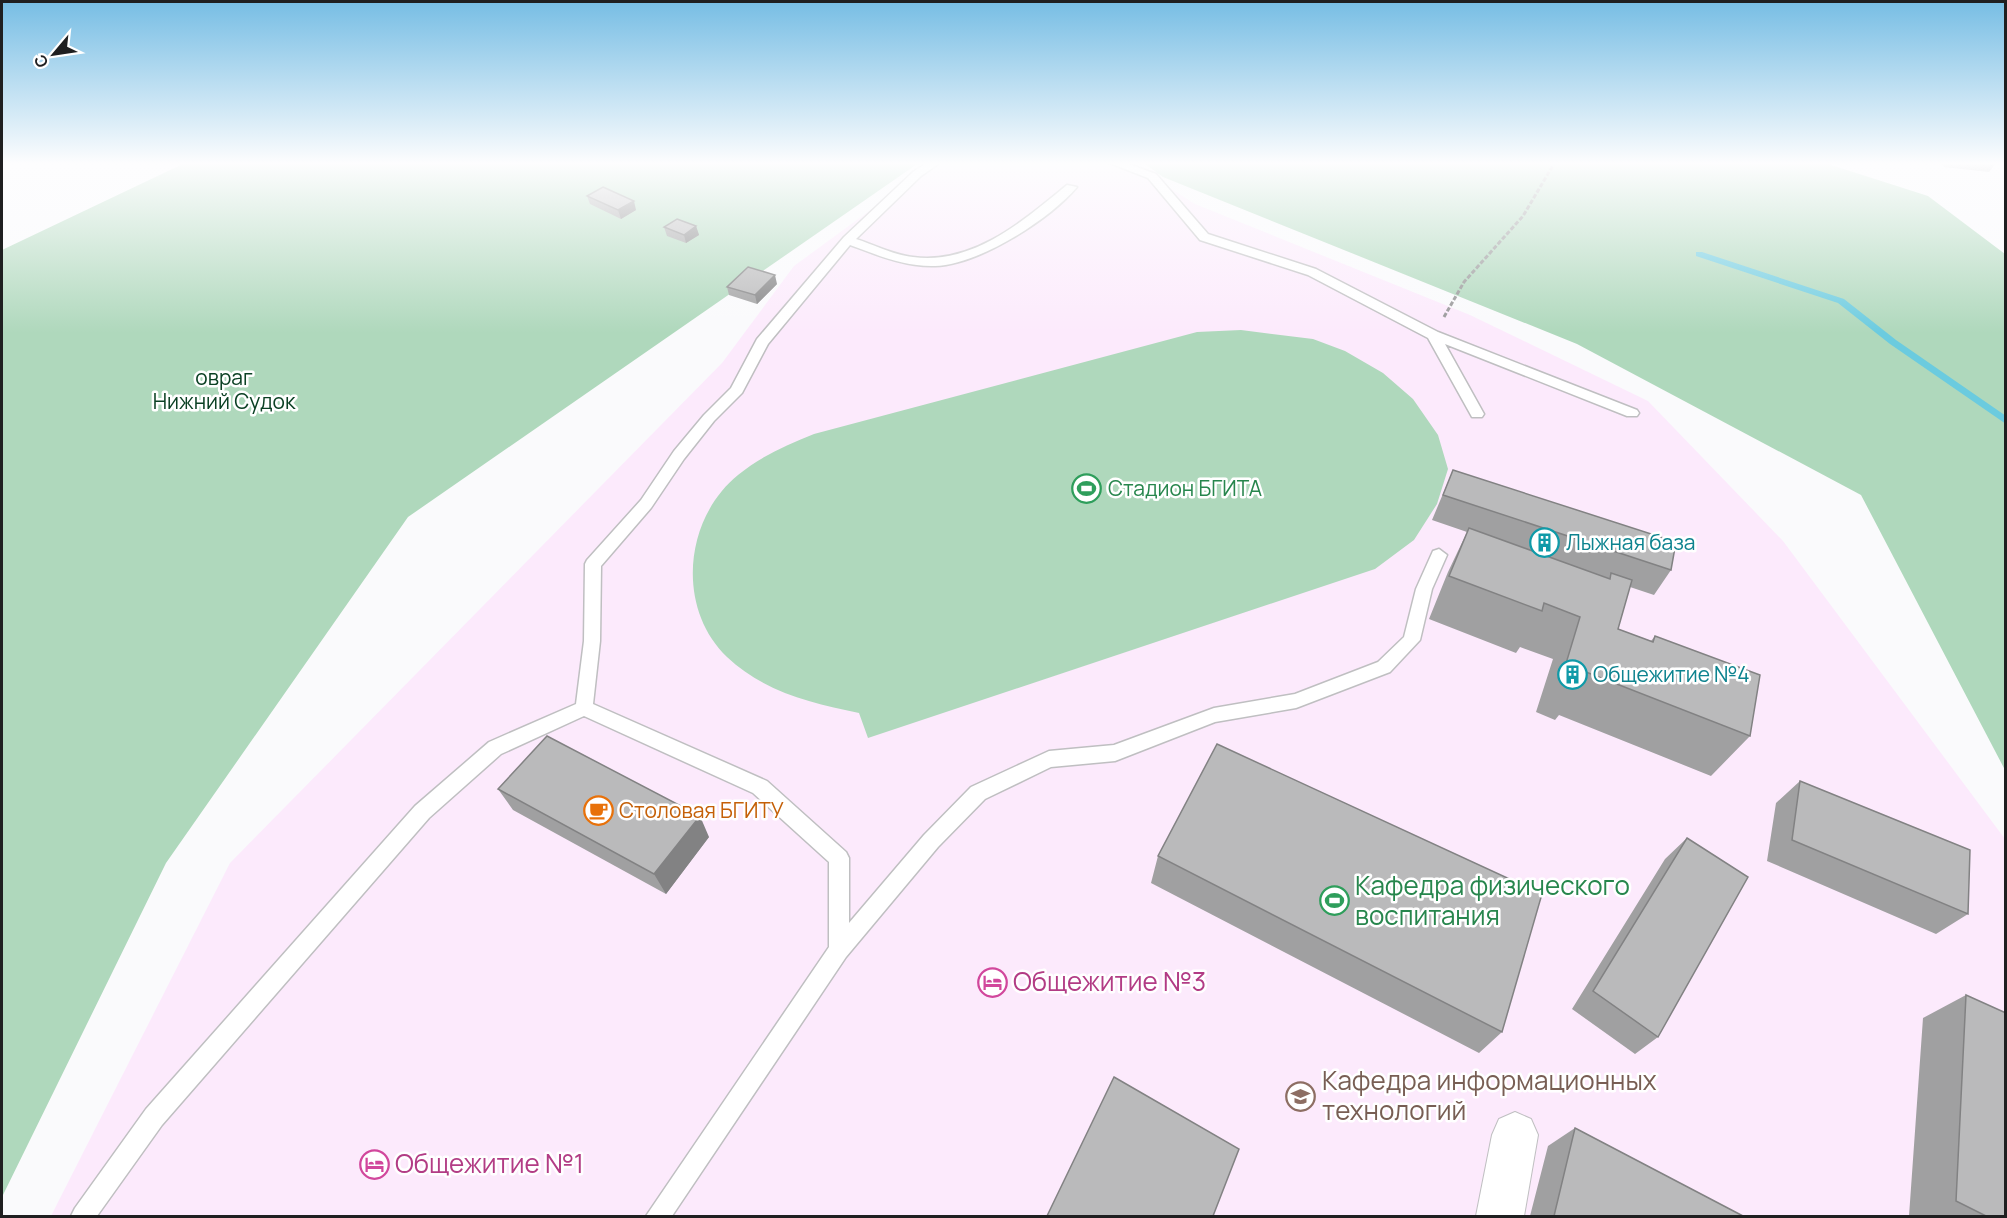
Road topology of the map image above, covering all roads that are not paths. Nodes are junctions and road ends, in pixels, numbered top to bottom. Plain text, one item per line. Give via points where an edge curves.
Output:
1 (870, 219) edge
2 (1032, 219) edge
3 (1189, 219) edge
4 (848, 240) junction
5 (1433, 335) junction
6 (1632, 413) dead end
7 (1477, 414) dead end
8 (1439, 555) dead end
9 (584, 708) junction
10 (839, 950) junction
11 (1515, 1135) dead end
12 (83, 1216) edge
13 (658, 1216) edge
14 (1500, 1216) edge

1 - 4 lane
2 - 4 lane via 984,248 951,261 914,262
3 - 5 lane via 1204,237 1312,272
4 - 9 lane via 762,342 737,390 709,418 646,504 593,564 592,641
5 - 6 lane
5 - 7 lane
8 - 10 lane via 1424,589 1412,640 1384,667 1296,701 1214,715 1116,753 1049,759 978,793 931,841
9 - 10 lane via 760,787 838,858
9 - 12 lane via 495,748 422,812 154,1117
10 - 13 lane
11 - 14 street

